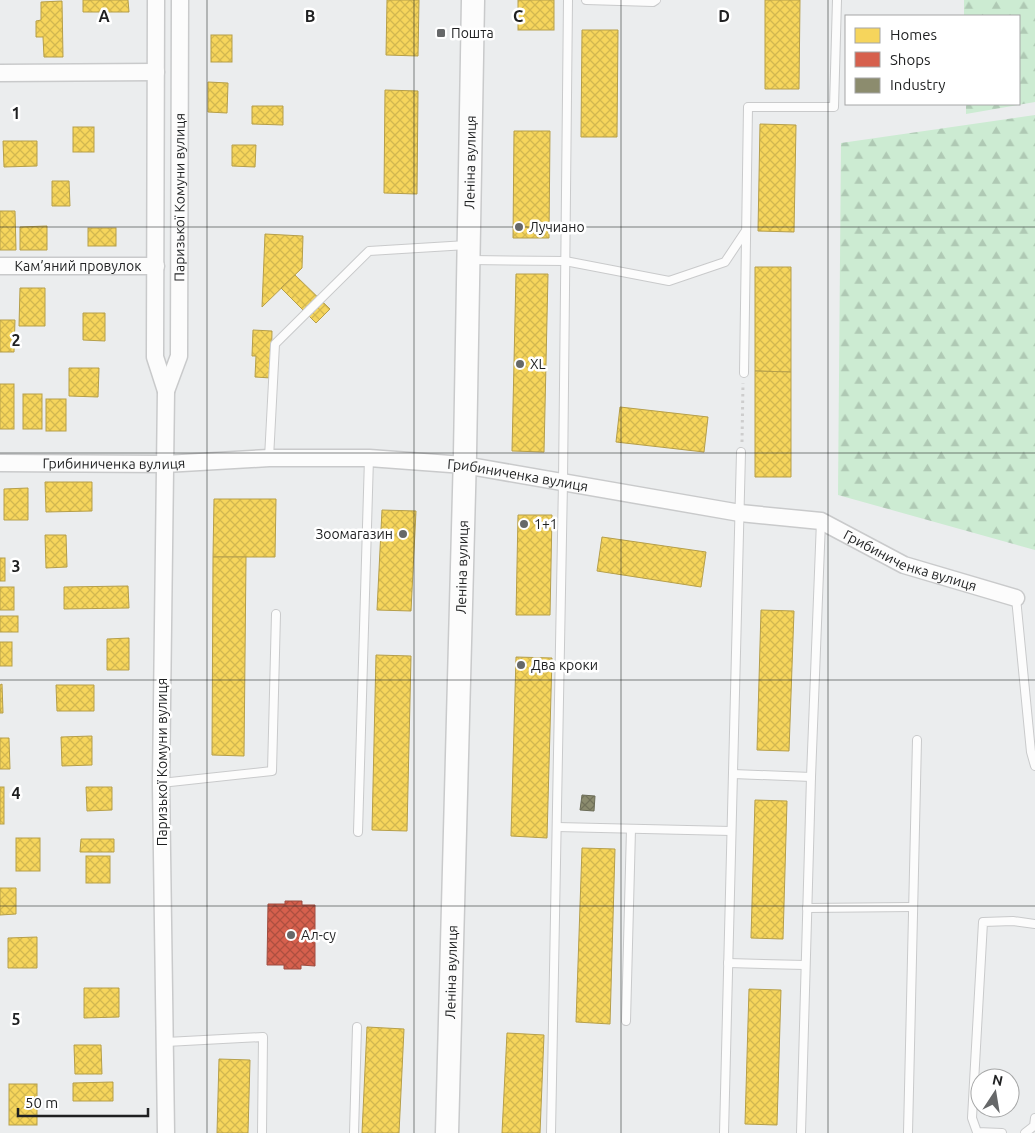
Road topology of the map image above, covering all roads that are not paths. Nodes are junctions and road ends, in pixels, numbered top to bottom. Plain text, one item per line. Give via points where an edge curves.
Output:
1 (156, 0) edge
2 (180, 0) edge
3 (473, 0) edge
4 (568, 0) edge
5 (586, 0) edge
6 (656, 0) edge
7 (837, 0) edge
8 (156, 72) junction
9 (0, 73) edge
10 (745, 232) junction
11 (468, 252) junction
12 (565, 261) junction
13 (0, 266) edge
14 (156, 266) junction
15 (744, 373) road end
16 (166, 391) junction
17 (742, 452) road end
18 (269, 458) junction
19 (369, 458) junction
20 (0, 463) edge
21 (165, 464) junction
22 (464, 465) junction
23 (563, 482) junction
24 (740, 513) junction
25 (821, 521) junction
26 (1016, 598) joint
27 (276, 614) dead end
28 (1032, 728) edge
29 (917, 740) dead end
30 (1035, 766) edge
31 (733, 774) junction
32 (810, 777) junction
33 (161, 783) junction
34 (557, 827) junction
35 (631, 829) junction
36 (358, 832) dead end
37 (731, 832) junction
38 (913, 907) junction
39 (807, 908) junction
40 (1035, 924) edge
41 (728, 963) junction
42 (806, 965) junction
43 (626, 1021) dead end
44 (358, 1027) dead end
45 (166, 1042) junction
46 (1035, 1118) edge
47 (975, 1132) edge
48 (166, 1133) edge
49 (262, 1133) edge
50 (354, 1133) edge
51 (447, 1133) edge
52 (551, 1133) edge
53 (724, 1133) edge
54 (801, 1133) edge
55 (908, 1133) edge
56 (1002, 1133) edge
57 (1025, 1133) edge

1 - 8 street, Паризької Комуни вулиця
2 - 16 street, Паризької Комуни вулиця via 179,356
3 - 11 main road, Леніна вулиця
4 - 12 lane
5 - 6 lane
7 - 10 lane via 834,107 748,107
8 - 9 street
8 - 14 street, Паризької Комуни вулиця
10 - 12 lane via 725,262 670,281
10 - 15 lane
11 - 12 lane
11 - 18 lane via 369,251 275,344
11 - 22 main road, Леніна вулиця
12 - 23 lane
13 - 14 street, Кам’яний провулок
14 - 16 street, Паризької Комуни вулиця via 155,357
16 - 21 street, Паризької Комуни вулиця
17 - 24 lane
18 - 19 street, Грибиниченка вулиця
18 - 21 street, Грибиниченка вулиця
19 - 22 street, Грибиниченка вулиця
19 - 36 lane
20 - 21 street, Грибиниченка вулиця
21 - 33 street, Паризької Комуни вулиця
22 - 23 street, Грибиниченка вулиця
22 - 51 main road, Леніна вулиця
23 - 24 street, Грибиниченка вулиця
23 - 34 lane
24 - 25 street, Грибиниченка вулиця
24 - 31 lane
25 - 26 street, Грибиниченка вулиця via 904,565
25 - 32 lane
26 - 28 lane
27 - 33 lane via 272,771
28 - 30 lane via 1031,752
29 - 38 lane
31 - 32 lane
31 - 37 lane
32 - 39 lane
33 - 45 street, Паризької Комуни вулиця
34 - 35 lane
34 - 52 lane
35 - 37 lane
35 - 43 lane
37 - 41 lane
38 - 39 lane
38 - 55 lane
39 - 42 lane
40 - 47 lane via 983,922 972,1118
41 - 42 lane
41 - 53 lane
42 - 54 lane
44 - 50 lane
45 - 48 street, Паризької Комуни вулиця
45 - 49 lane via 263,1038
46 - 57 lane via 1034,1126
47 - 56 lane

